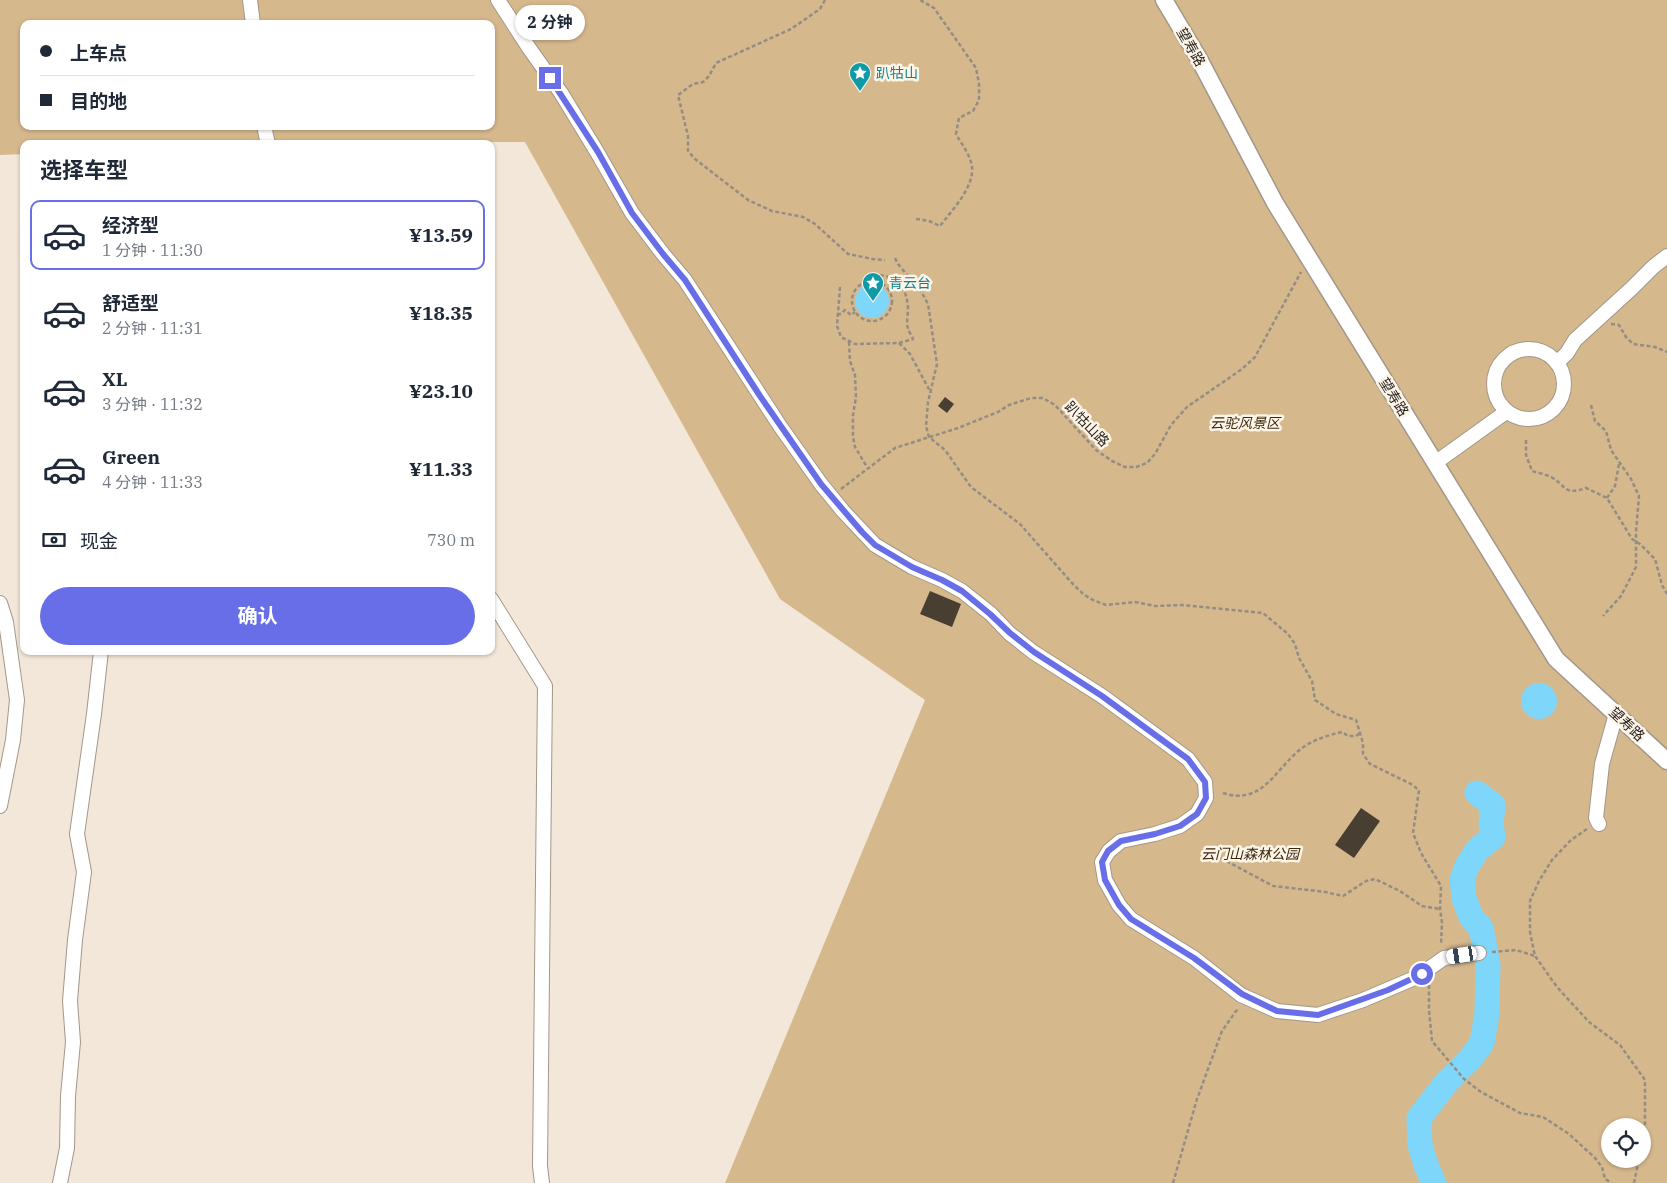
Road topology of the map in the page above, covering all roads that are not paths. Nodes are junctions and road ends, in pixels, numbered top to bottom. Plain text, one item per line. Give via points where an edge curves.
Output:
1 (250, 0) edge
2 (498, 0) edge
3 (1164, 0) edge
4 (252, 20) edge
5 (1667, 256) edge
6 (1557, 363) junction
7 (1506, 412) junction
8 (1435, 463) junction
9 (0, 603) edge
10 (495, 605) edge
11 (100, 655) edge
12 (1616, 714) junction
13 (1667, 761) edge
14 (0, 806) edge
15 (1599, 824) road end
16 (1479, 953) dead end
17 (60, 1183) edge
18 (542, 1183) edge

1 - 4 street
2 - 16 street via 561,93 632,213 685,280 775,419 843,511 875,545 962,591 1034,652 1102,696 1188,759 1205,782 1206,798 1197,814 1180,826 1121,841 1108,851 1102,862 1105,880 1131,919 1194,958 1242,994 1277,1011 1318,1015 1422,974 1444,958
3 - 8 street, 望寿路 via 1275,203
5 - 6 street via 1574,340
6 - 7 street via 1564,380 1564,391 1554,409 1546,416 1525,420
6 - 7 street via 1546,353 1535,349 1523,349 1503,360 1496,369 1493,386 1498,403
7 - 8 street
8 - 12 street, 望寿路 via 1556,659
9 - 14 street via 6,622 17,700
10 - 18 street via 545,686
11 - 17 street via 77,834 84,872 70,1000 73,1042 67,1148
12 - 13 street, 望寿路
12 - 15 street via 1602,764 1596,818

